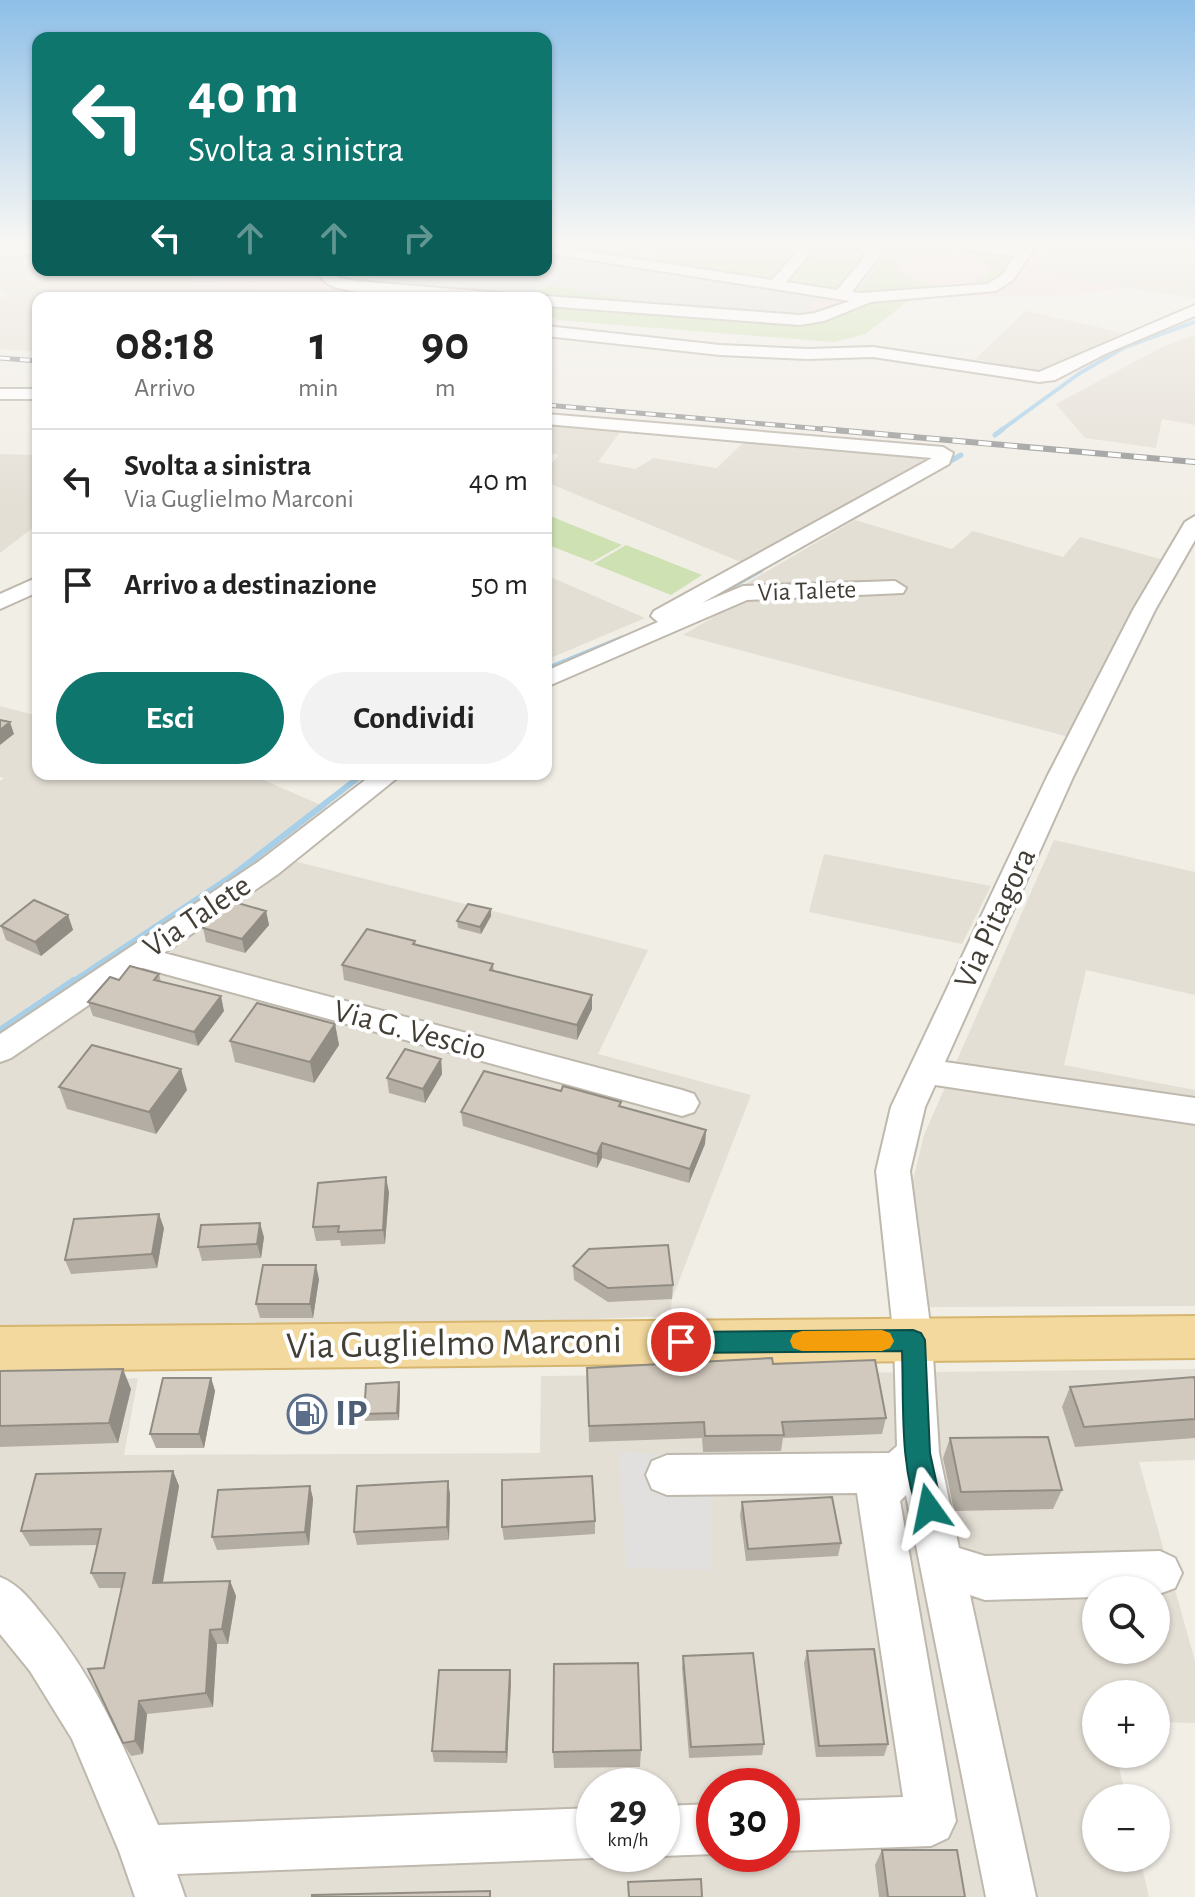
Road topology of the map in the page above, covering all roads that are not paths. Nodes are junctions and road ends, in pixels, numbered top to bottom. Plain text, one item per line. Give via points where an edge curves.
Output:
1 (552, 332) edge
2 (1143, 332) edge
3 (0, 394) edge
4 (32, 394) edge
5 (552, 420) edge
6 (1195, 522) edge
7 (721, 583) junction
8 (32, 587) edge
9 (895, 588) dead end
10 (743, 593) junction
11 (0, 602) edge
12 (662, 616) dead end
13 (552, 677) edge
14 (381, 780) edge
15 (137, 956) junction
16 (0, 1050) edge
17 (925, 1071) junction
18 (682, 1103) dead end
19 (1195, 1111) edge
20 (1195, 1337) edge
21 (913, 1340) junction
22 (0, 1349) edge
23 (908, 1463) junction
24 (667, 1475) dead end
25 (941, 1563) junction
26 (1160, 1573) dead end
27 (0, 1599) edge
28 (800, 1825) edge
29 (576, 1834) edge
30 (144, 1850) junction
31 (160, 1897) edge
32 (1011, 1897) edge

1 - 2 street via 720,350 873,352 1039,377
3 - 4 street
5 - 7 street via 943,453 942,460
6 - 17 street, Via Pitagora via 1060,777
7 - 10 street
7 - 12 street
8 - 11 street
9 - 10 street, Via Talete
10 - 13 street, Via Talete
14 - 15 street, Via Talete via 268,868
15 - 16 street, Via Talete
15 - 18 street, Via G. Vescio
17 - 19 street
17 - 21 street, Via Pitagora via 908,1107 893,1171
20 - 21 main road, Via Guglielmo Marconi
21 - 22 main road, Via Guglielmo Marconi
21 - 23 street, Via Pitagora
23 - 24 street
23 - 25 street, Via Pitagora
23 - 28 street via 878,1494 931,1821
25 - 26 street via 985,1578
25 - 32 street, Via Pitagora
27 - 30 street via 46,1655 89,1722
29 - 30 street
30 - 31 street

